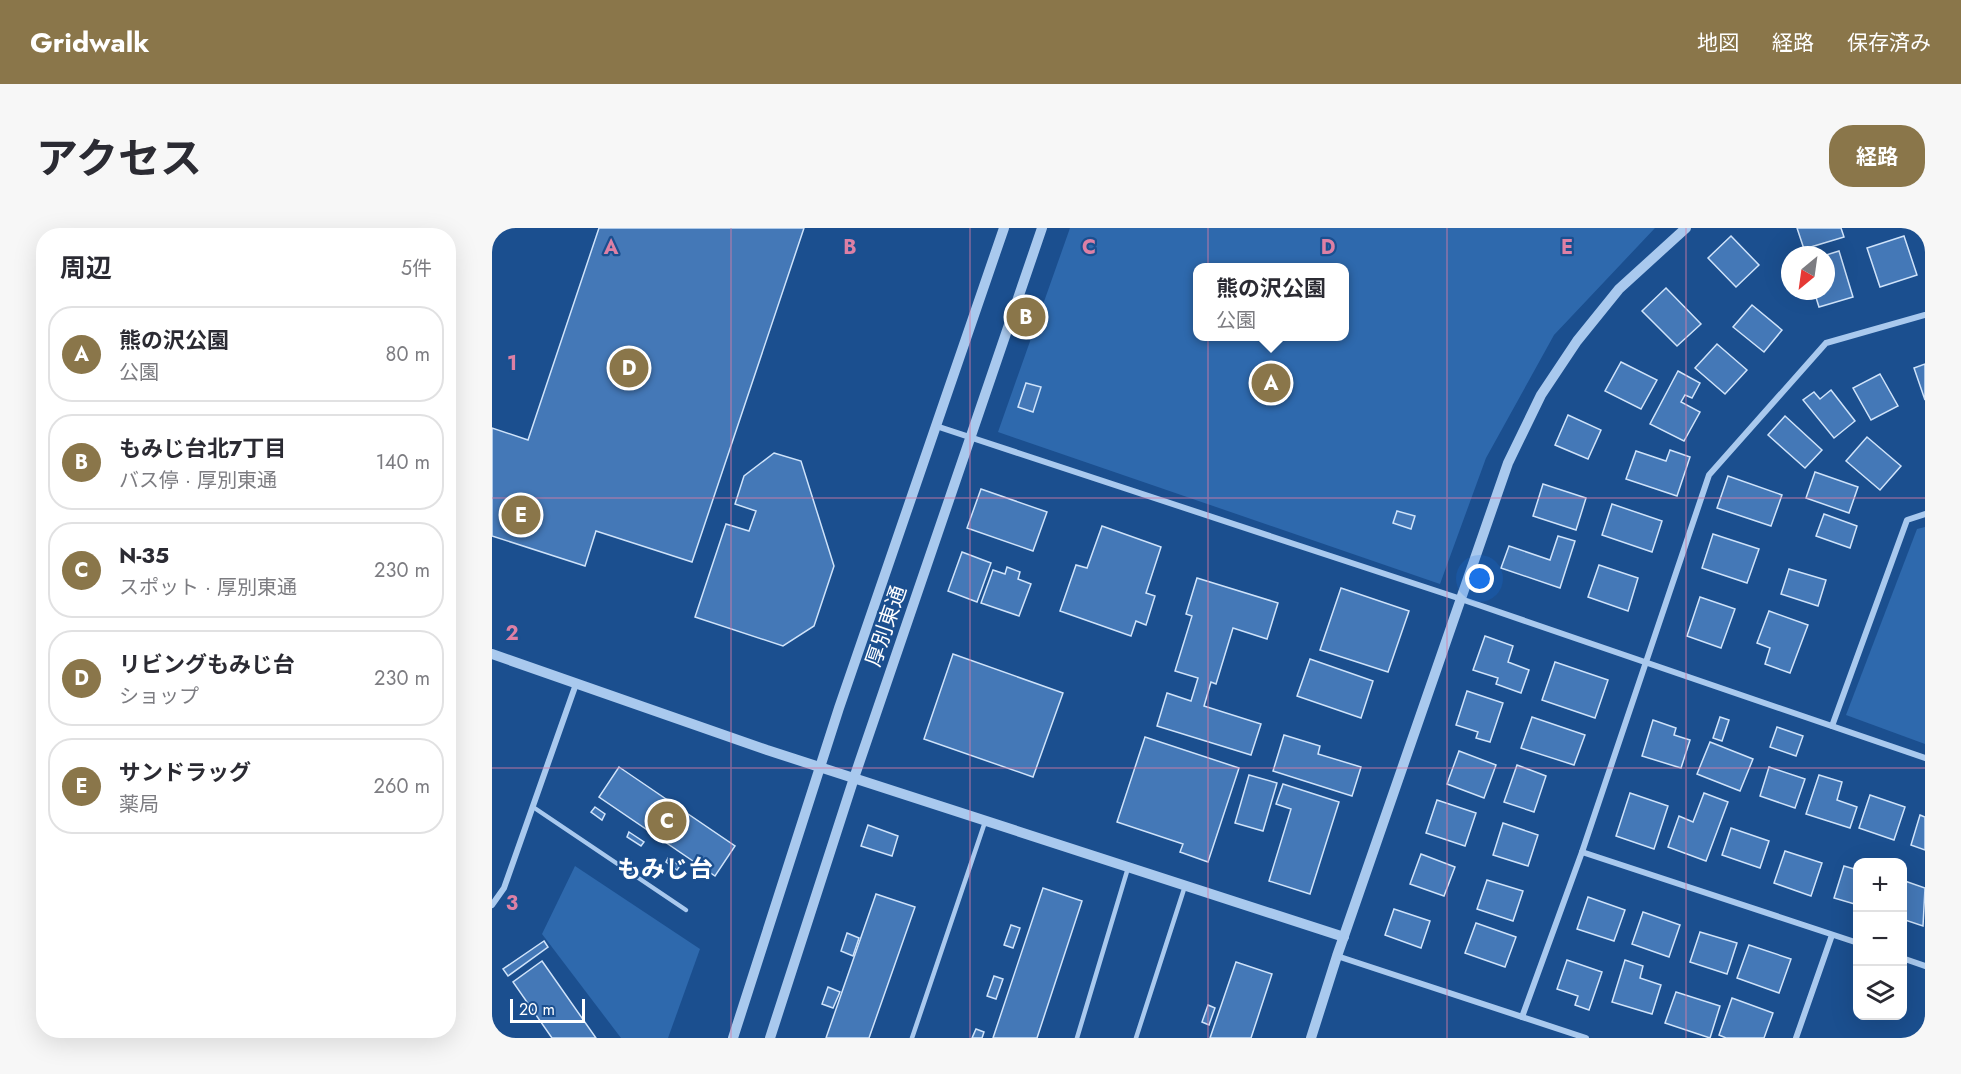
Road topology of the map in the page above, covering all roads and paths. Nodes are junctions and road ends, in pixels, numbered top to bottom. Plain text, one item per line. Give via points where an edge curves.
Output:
1 (1004, 228) edge
2 (1042, 228) edge
3 (1686, 228) edge
4 (1925, 315) edge
5 (936, 426) junction
6 (972, 437) junction
7 (1925, 514) edge
8 (1461, 599) junction
9 (492, 654) edge
10 (1644, 661) junction
11 (576, 684) junction
12 (1832, 726) junction
13 (1925, 758) edge
14 (820, 767) junction
15 (854, 778) junction
16 (533, 807) junction
17 (985, 822) junction
18 (1582, 852) junction
19 (1129, 866) junction
20 (1185, 885) junction
21 (492, 905) edge
22 (686, 910) dead end
23 (1832, 935) junction
24 (1344, 937) junction
25 (1853, 942) edge
26 (1337, 956) junction
27 (1907, 960) edge
28 (1925, 966) edge
29 (1522, 1017) junction
30 (492, 1027) edge
31 (500, 1038) edge
32 (733, 1038) edge
33 (770, 1038) edge
34 (912, 1038) edge
35 (1077, 1038) edge
36 (1136, 1038) edge
37 (1311, 1038) edge
38 (1586, 1038) edge
39 (1796, 1038) edge

1 - 5 street, 厚別東通
2 - 6 street, 厚別東通
3 - 8 street via 1619,289 1577,341 1541,395 1508,463
4 - 10 street via 1826,343 1709,475
5 - 6 street
5 - 14 street, 厚別東通
6 - 8 street
6 - 15 street, 厚別東通
7 - 12 street via 1907,520
8 - 10 street
8 - 24 street
9 - 11 street
10 - 12 street
10 - 18 street
11 - 14 street
11 - 16 street
12 - 13 street
14 - 15 street
14 - 32 street, 厚別東通
15 - 17 street
15 - 33 street, 厚別東通
16 - 21 street via 504,888
16 - 22 lane
17 - 19 street
17 - 34 lane
18 - 23 street
18 - 29 street
19 - 20 street
19 - 35 lane
20 - 24 street
20 - 36 lane
23 - 25 street
23 - 39 street
24 - 26 street
26 - 29 street
26 - 37 street
27 - 28 street
29 - 38 street
30 - 31 lane

